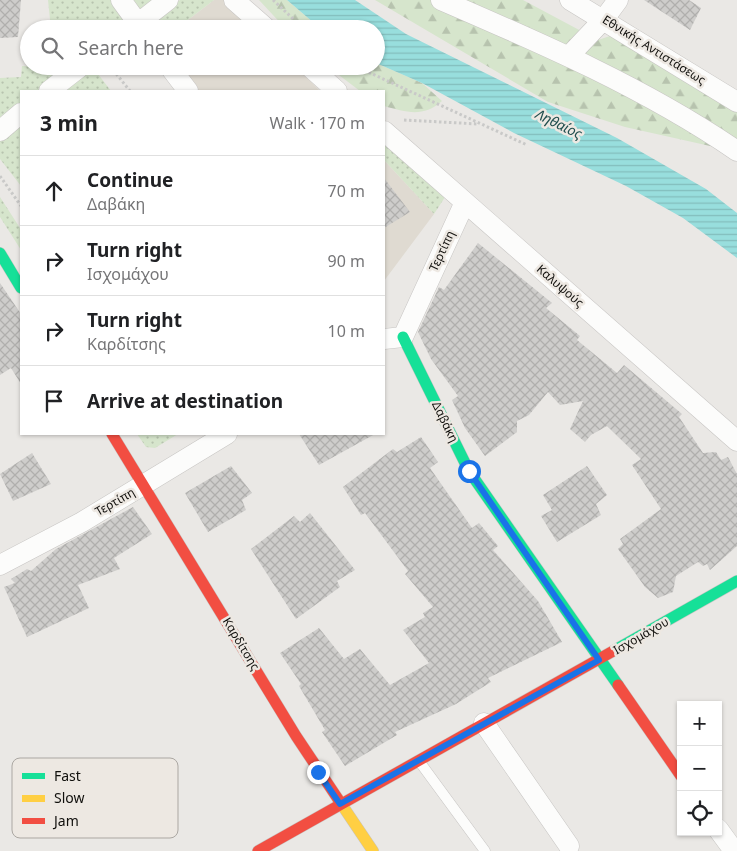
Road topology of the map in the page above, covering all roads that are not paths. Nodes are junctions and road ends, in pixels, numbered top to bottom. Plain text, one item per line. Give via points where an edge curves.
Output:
1 (121, 0) edge
2 (139, 0) edge
3 (168, 0) edge
4 (234, 0) edge
5 (441, 0) edge
6 (570, 0) edge
7 (618, 0) edge
8 (604, 19) junction
9 (133, 20) edge
10 (138, 20) edge
11 (145, 20) edge
12 (257, 20) edge
13 (569, 56) junction
14 (69, 75) edge
15 (176, 75) edge
16 (319, 75) edge
17 (50, 90) edge
18 (187, 90) edge
19 (336, 90) edge
20 (737, 102) edge
21 (20, 114) edge
22 (0, 131) edge
23 (385, 133) edge
24 (737, 151) edge
25 (460, 198) junction
26 (0, 253) edge
27 (20, 286) edge
28 (393, 338) edge
29 (113, 435) edge
30 (225, 435) edge
31 (737, 441) edge
32 (144, 485) junction
33 (0, 565) edge
34 (737, 581) edge
35 (599, 660) junction
36 (484, 723) junction
37 (418, 759) junction
38 (677, 770) edge
39 (340, 804) junction
40 (722, 834) edge
41 (569, 846) dead end
42 (258, 851) edge
43 (373, 851) edge
44 (485, 851) edge
45 (734, 851) edge

1 - 9 street
2 - 10 street
3 - 11 street
4 - 12 street
5 - 13 street
6 - 8 street, Εθνικής Αντιστάσεως
7 - 8 street
8 - 13 street
8 - 20 street, Εθνικής Αντιστάσεως
13 - 24 street via 644,94
14 - 17 street
15 - 18 street
16 - 19 street
21 - 22 street
23 - 25 street, Καλυψούς
25 - 28 street, Τερτίπη
25 - 31 street, Καλυψούς
26 - 27 street
28 - 35 street, Δαβάκη via 469,471
29 - 32 street, Καρδίτσης
30 - 32 street, Τερτίπη
32 - 33 street, Τερτίπη
32 - 39 street, Καρδίτσης
34 - 35 street, Ισχομάχου
35 - 36 street, Ισχομάχου
35 - 38 street, Δαβάκη
36 - 37 street, Ισχομάχου
36 - 41 street
37 - 39 street, Ισχομάχου
37 - 44 lane
39 - 42 street, Ισχομάχου
39 - 43 street, Καρδίτσης
40 - 45 street

